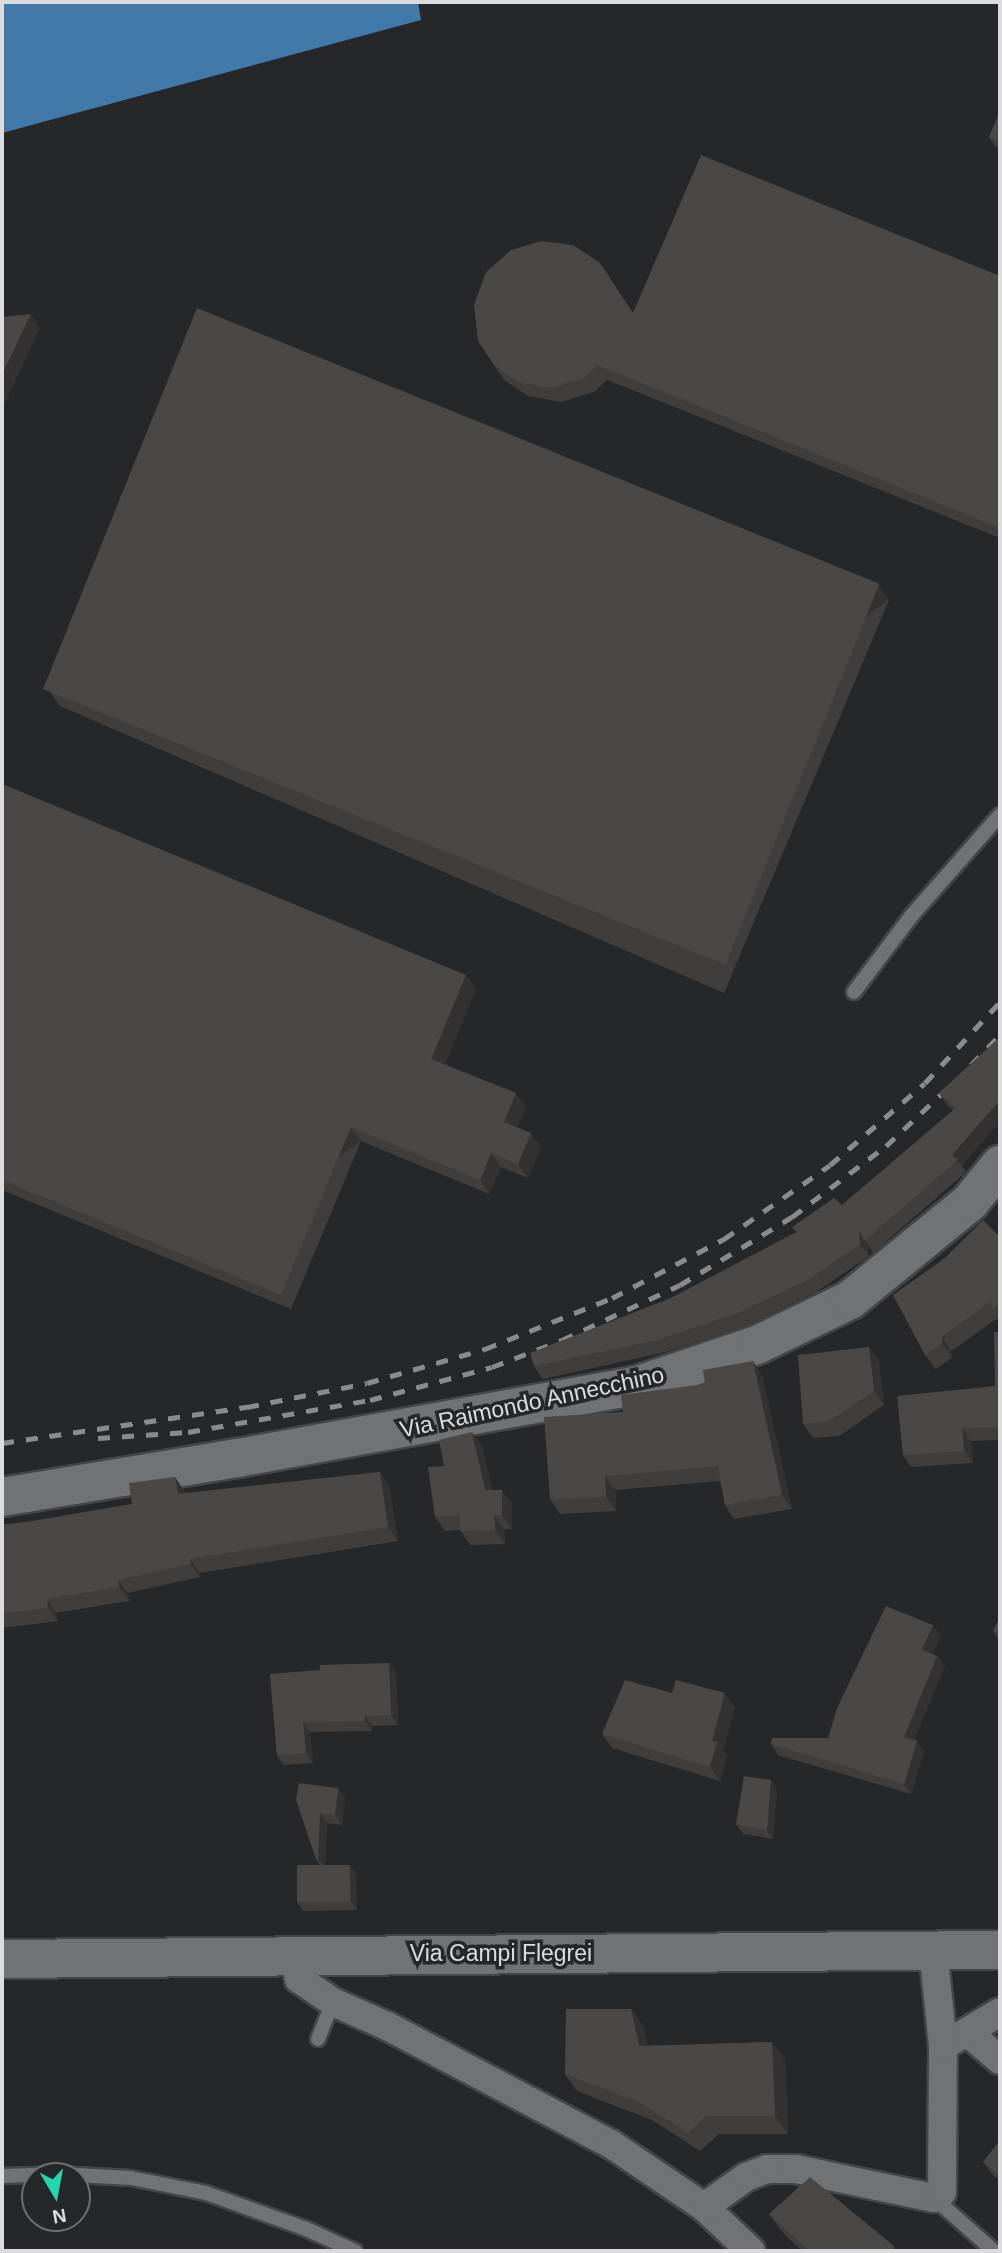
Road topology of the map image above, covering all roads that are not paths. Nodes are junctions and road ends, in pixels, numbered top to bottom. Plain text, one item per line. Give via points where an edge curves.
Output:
1 (1000, 815) edge
2 (854, 992) dead end
3 (997, 1176) edge
4 (2, 1497) edge
5 (933, 1950) junction
6 (1000, 1950) edge
7 (295, 1955) junction
8 (2, 1959) edge
9 (333, 2002) junction
10 (1000, 2011) edge
11 (318, 2039) dead end
12 (955, 2039) junction
13 (1000, 2060) edge
14 (2, 2176) edge
15 (933, 2198) junction
16 (704, 2207) junction
17 (355, 2251) edge
18 (751, 2251) edge
19 (993, 2251) edge

1 - 2 lane via 912,915
3 - 4 street, Via Raimondo Annecchino via 849,1300 757,1345 635,1385
5 - 6 street, Via Campi Flegrei
5 - 7 street, Via Campi Flegrei
5 - 12 street
7 - 8 street, Via Campi Flegrei
7 - 9 street via 299,1979
9 - 11 lane
9 - 16 street via 398,2031 600,2138
10 - 12 street
12 - 13 street
12 - 15 street via 942,2192
14 - 17 lane via 131,2178 206,2193
15 - 16 street via 796,2169 767,2169 746,2177
15 - 19 lane
16 - 18 street

